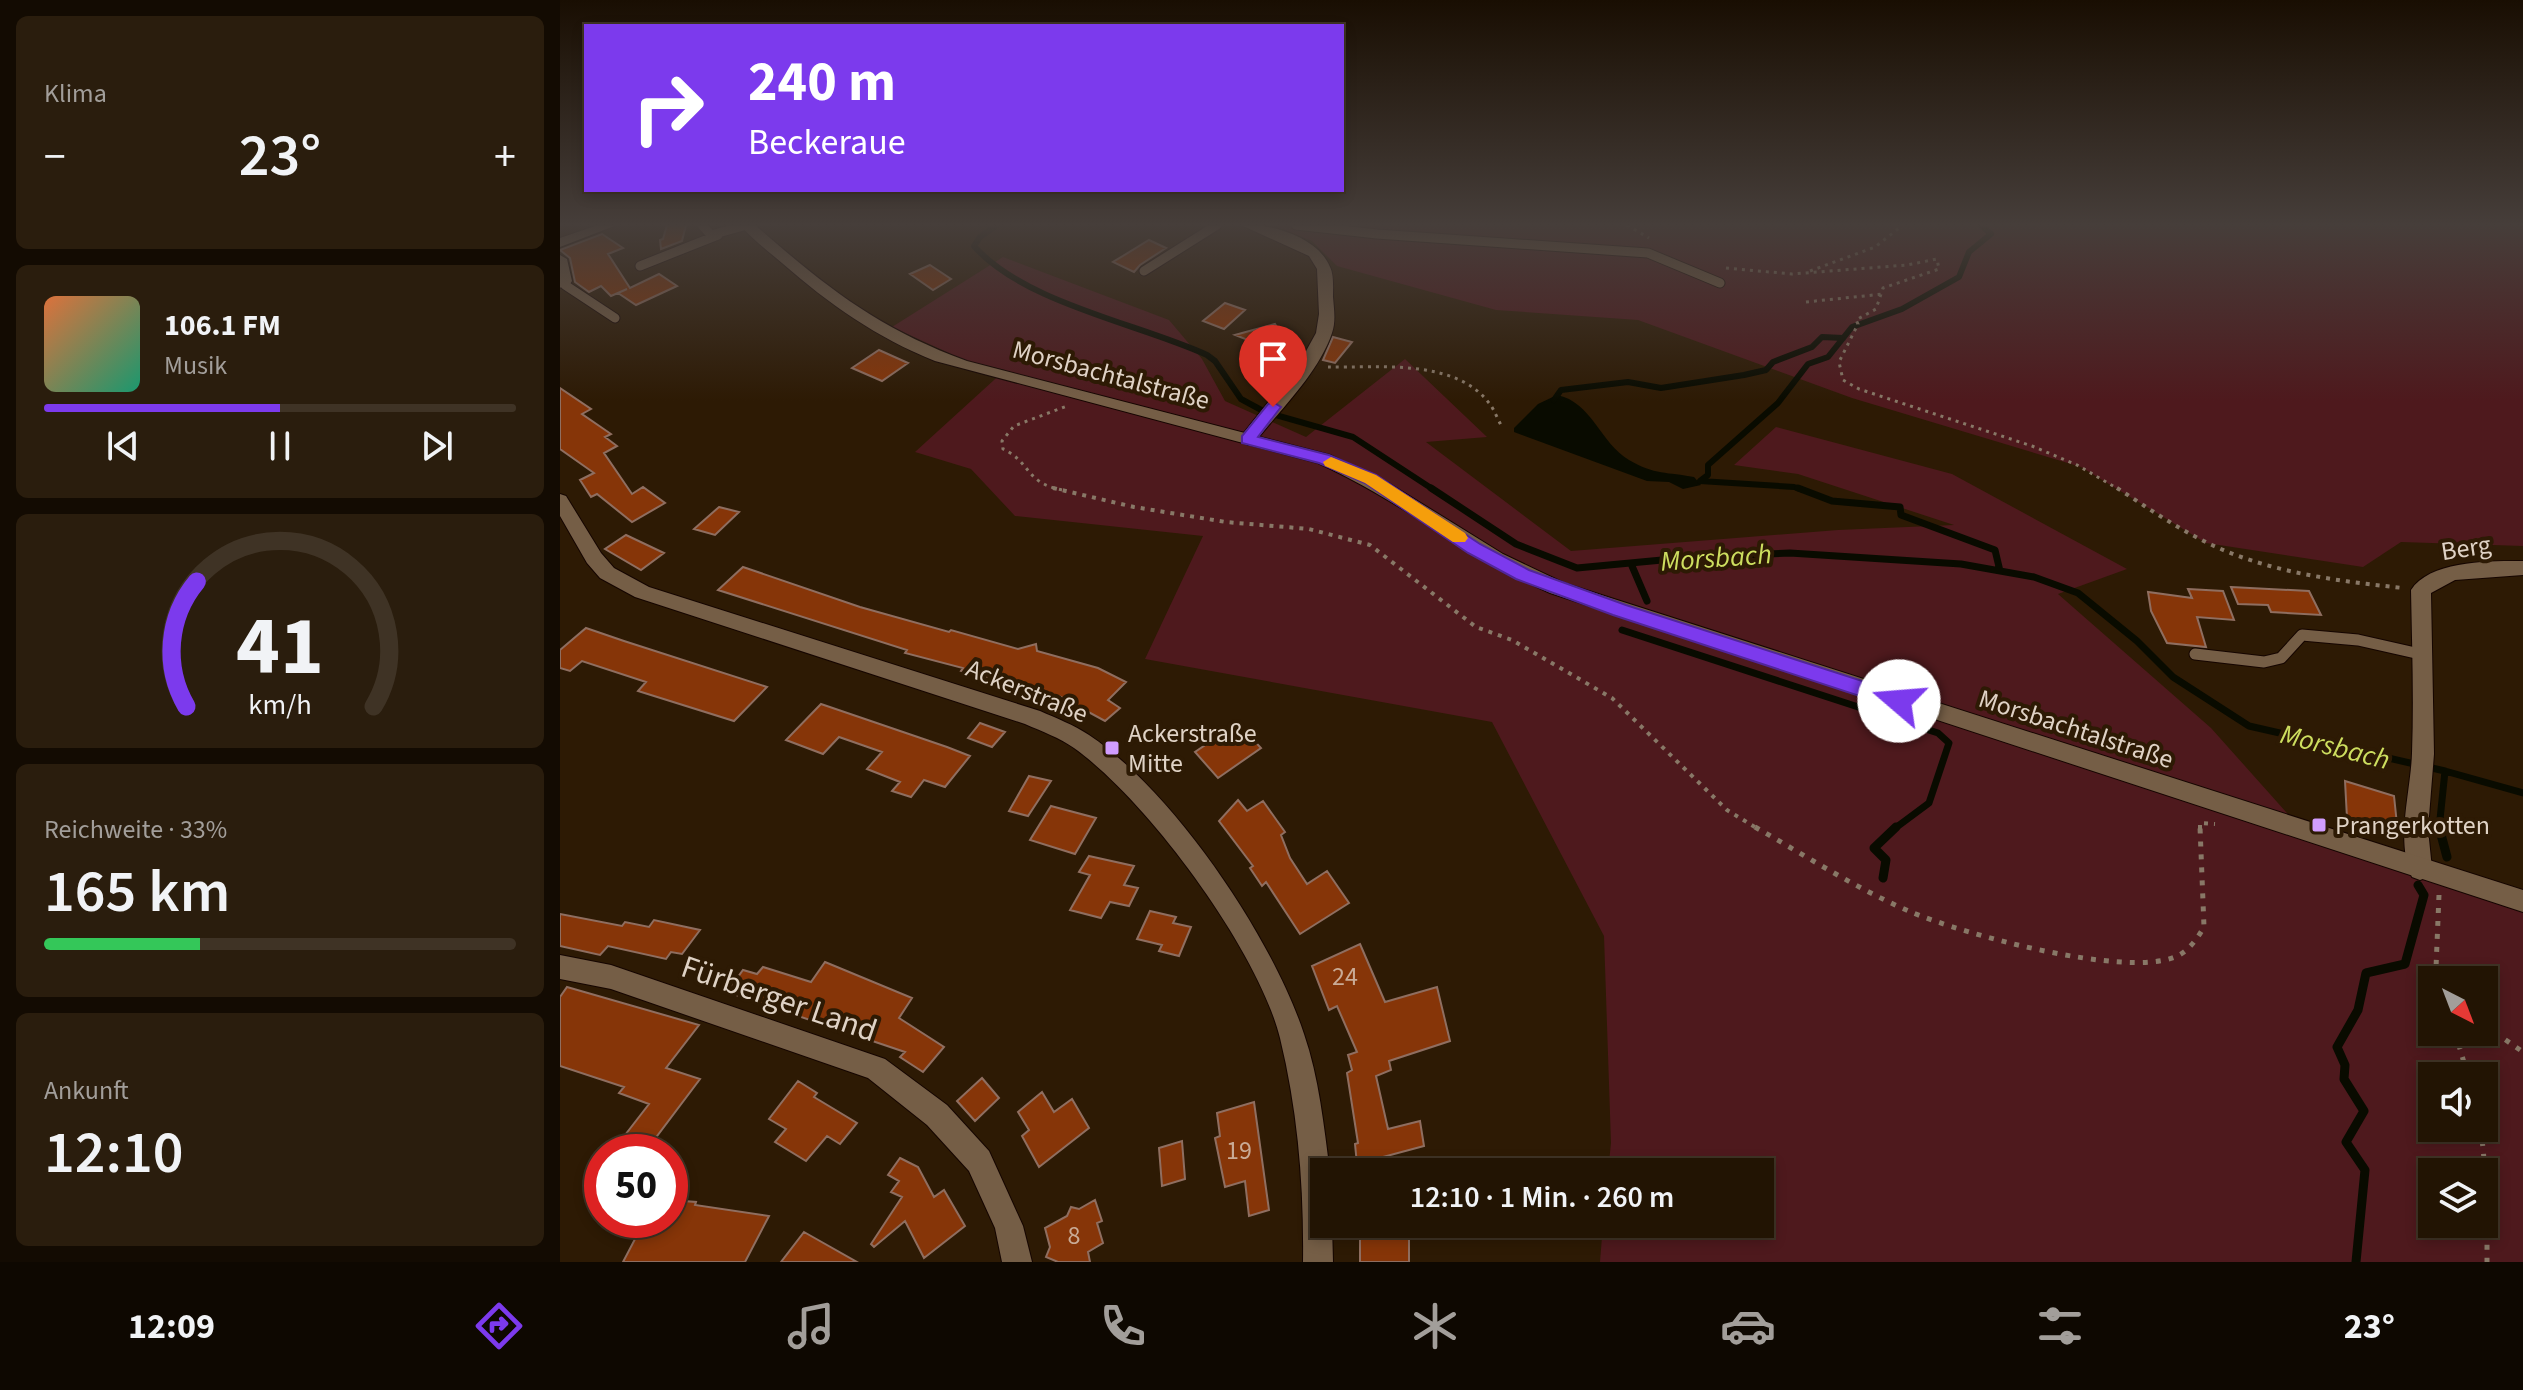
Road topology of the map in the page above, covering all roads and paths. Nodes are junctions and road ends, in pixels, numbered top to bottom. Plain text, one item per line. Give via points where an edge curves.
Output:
1 (564, 284) edge
2 (820, 284) edge
3 (1325, 284) edge
4 (1895, 284) edge
5 (1883, 294) junction
6 (1806, 302) dead end
7 (615, 318) dead end
8 (1307, 364) junction
9 (1080, 396) junction
10 (1501, 425) dead end
11 (1254, 431) junction
12 (560, 500) edge
13 (2523, 568) edge
14 (2421, 590) junction
15 (2195, 654) dead end
16 (2420, 654) junction
17 (2228, 825) dead end
18 (2429, 872) junction
19 (2523, 901) edge
20 (2436, 966) edge
21 (560, 967) edge
22 (2498, 1035) edge
23 (2523, 1052) edge
24 (2482, 1142) edge
25 (1017, 1262) edge
26 (1318, 1262) edge
27 (2487, 1262) edge

1 - 7 lane
2 - 9 street, Morsbachtalstraße via 900,340 961,365
3 - 8 street via 1324,333
4 - 5 path via 1883,288
5 - 6 path
5 - 14 path via 1875,313 1856,320 1839,362 1843,380 1859,389 2054,454 2095,473 2202,540 2241,556 2320,579
8 - 10 path via 1450,376 1483,396
8 - 11 street
9 - 11 street, Morsbachtalstraße
9 - 17 path via 1056,412 1014,426 1002,441 1003,449 1026,464 1034,481 1134,507 1309,529 1370,545 1476,627 1512,640 1612,698 1744,822 1917,915 2051,952 2148,964 2173,959 2197,941 2204,927 2200,823
11 - 18 street, Morsbachtalstraße via 1361,474 1497,562 1568,593
12 - 26 street, Ackerstraße via 607,573 642,592 1032,717 1080,740 1124,776 1196,859 1241,927 1292,1035 1318,1187
13 - 14 street, Berg via 2459,573 2431,580
14 - 16 street
15 - 16 lane via 2264,662 2281,658 2302,635
16 - 18 street via 2417,829
18 - 19 street, Morsbachtalstraße
18 - 20 path
21 - 25 street, Fürberger Land via 611,977 876,1068 937,1115 979,1161 1009,1226
22 - 23 path
24 - 27 path

